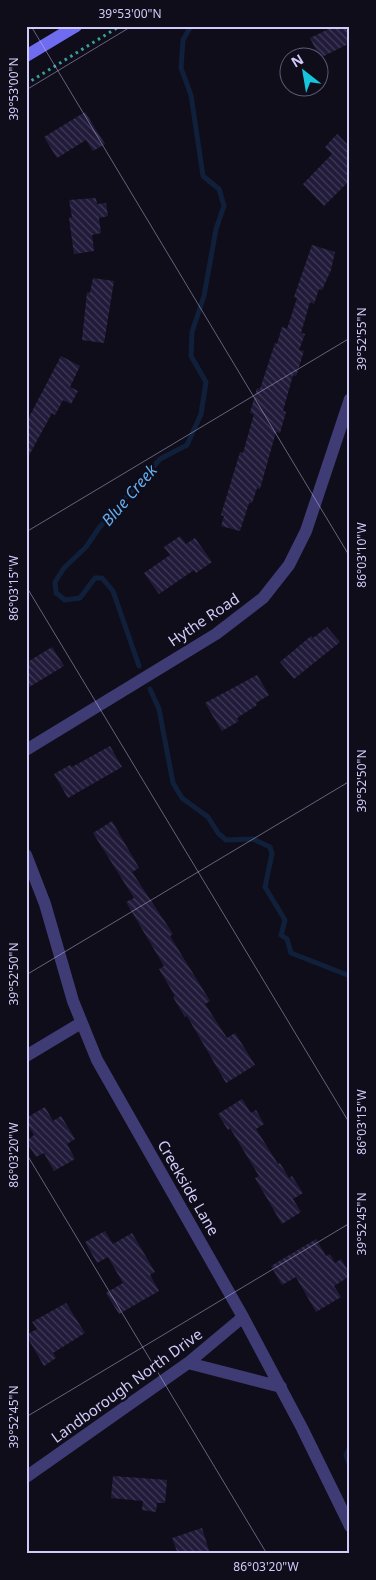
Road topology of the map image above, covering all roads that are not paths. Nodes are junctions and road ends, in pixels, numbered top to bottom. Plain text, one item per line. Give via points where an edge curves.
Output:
1 (76, 26) edge
2 (26, 56) edge
3 (349, 406) edge
4 (26, 750) edge
5 (26, 855) edge
6 (81, 1023) junction
7 (26, 1056) edge
8 (243, 1317) junction
9 (188, 1363) junction
10 (281, 1387) junction
11 (26, 1477) edge
12 (350, 1526) edge

1 - 2 main road
3 - 4 street, Hythe Road via 306,530 288,566 263,598 216,634
5 - 6 street, Creekside Lane via 45,904
6 - 7 street
6 - 8 street, Creekside Lane via 112,1088
8 - 9 street, Landborough North Drive
8 - 10 street, Creekside Lane
9 - 10 street
9 - 11 street, Landborough North Drive
10 - 12 street, Creekside Lane

